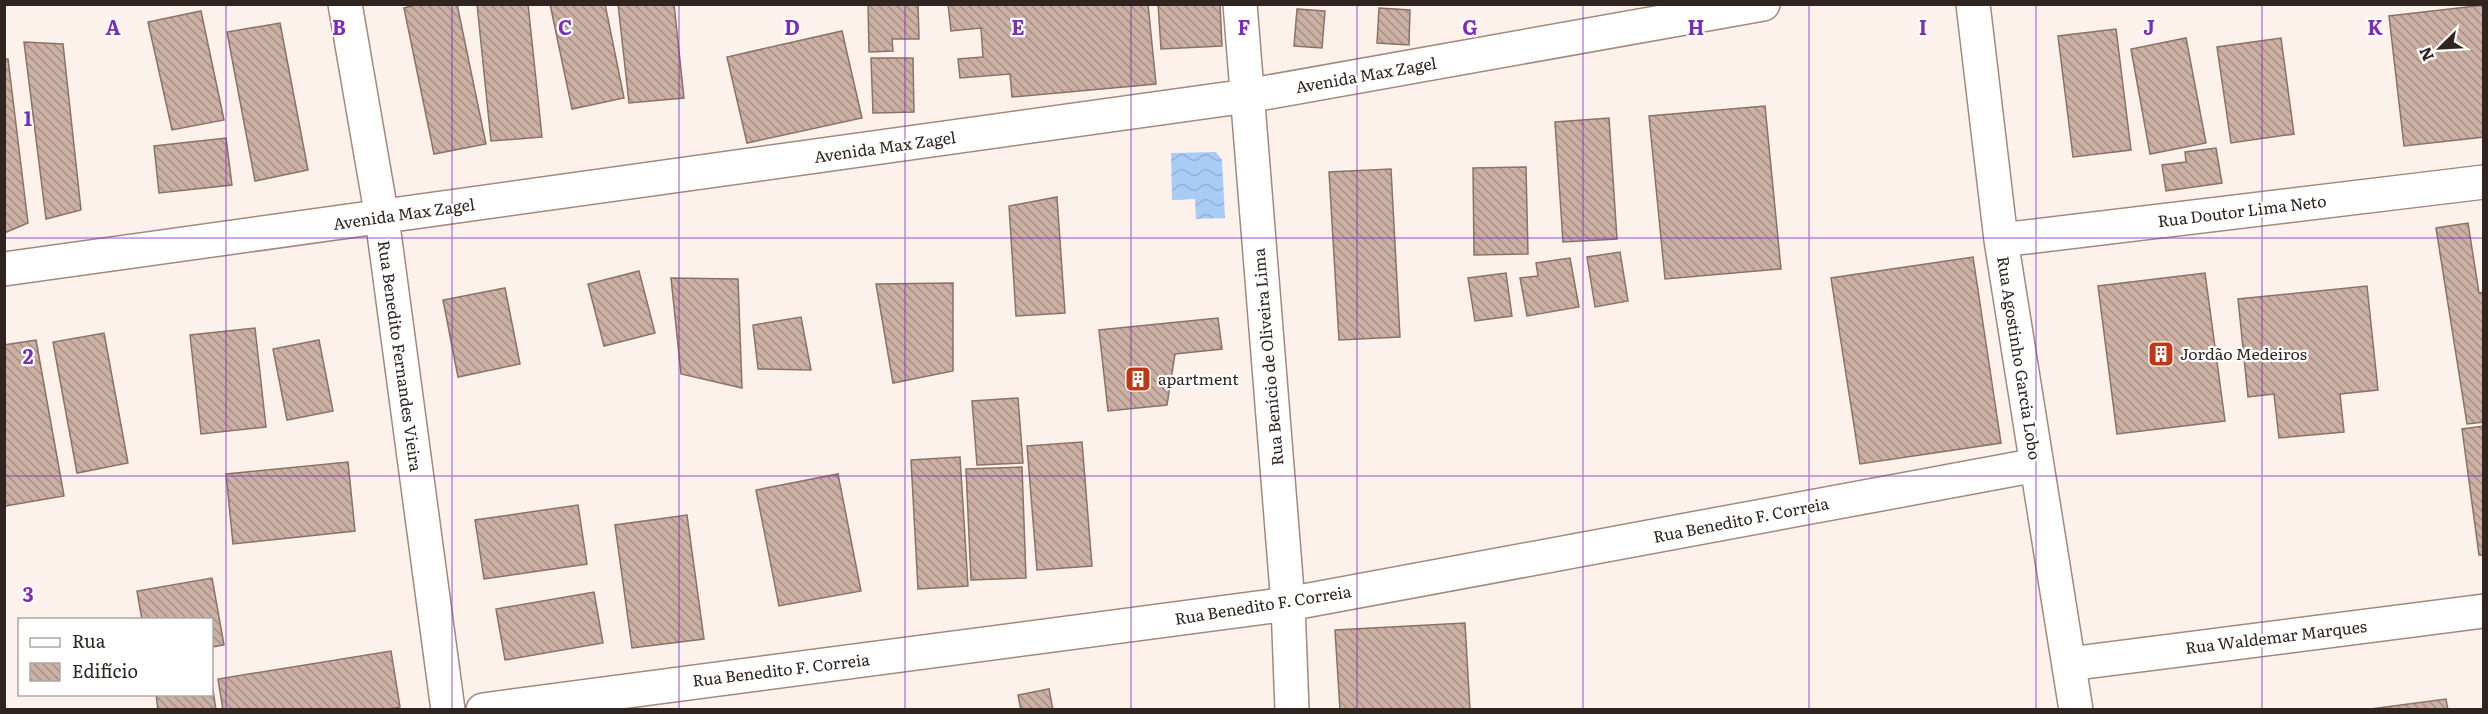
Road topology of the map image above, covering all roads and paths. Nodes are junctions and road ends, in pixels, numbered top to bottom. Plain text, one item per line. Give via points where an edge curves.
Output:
1 (345, 4) edge
2 (1240, 4) edge
3 (1762, 4) edge
4 (1973, 4) edge
5 (1247, 96) junction
6 (2484, 182) edge
7 (382, 218) junction
8 (2001, 240) junction
9 (4, 269) edge
10 (2037, 465) junction
11 (1288, 604) junction
12 (2484, 611) edge
13 (2069, 664) junction
14 (448, 710) edge
15 (483, 710) edge
16 (1292, 710) edge
17 (2076, 710) edge

1 - 7 street, Rua Benedito Fernandes Vieira
2 - 5 street, Rua Benício de Oliveira Lima
3 - 5 street, Avenida Max Zagel
4 - 8 street, Rua Agostinho Garcia Lobo
5 - 7 street, Avenida Max Zagel
5 - 11 street, Rua Benício de Oliveira Lima
6 - 8 street, Rua Doutor Lima Neto
7 - 9 street, Avenida Max Zagel
7 - 14 street, Rua Benedito Fernandes Vieira
8 - 10 street, Rua Agostinho Garcia Lobo
10 - 11 street, Rua Benedito F. Correia
10 - 13 street, Rua Agostinho Garcia Lobo
11 - 15 street, Rua Benedito F. Correia
11 - 16 street, Rua Benício de Oliveira Lima
12 - 13 street, Rua Waldemar Marques
13 - 17 street, Rua Agostinho Garcia Lobo

